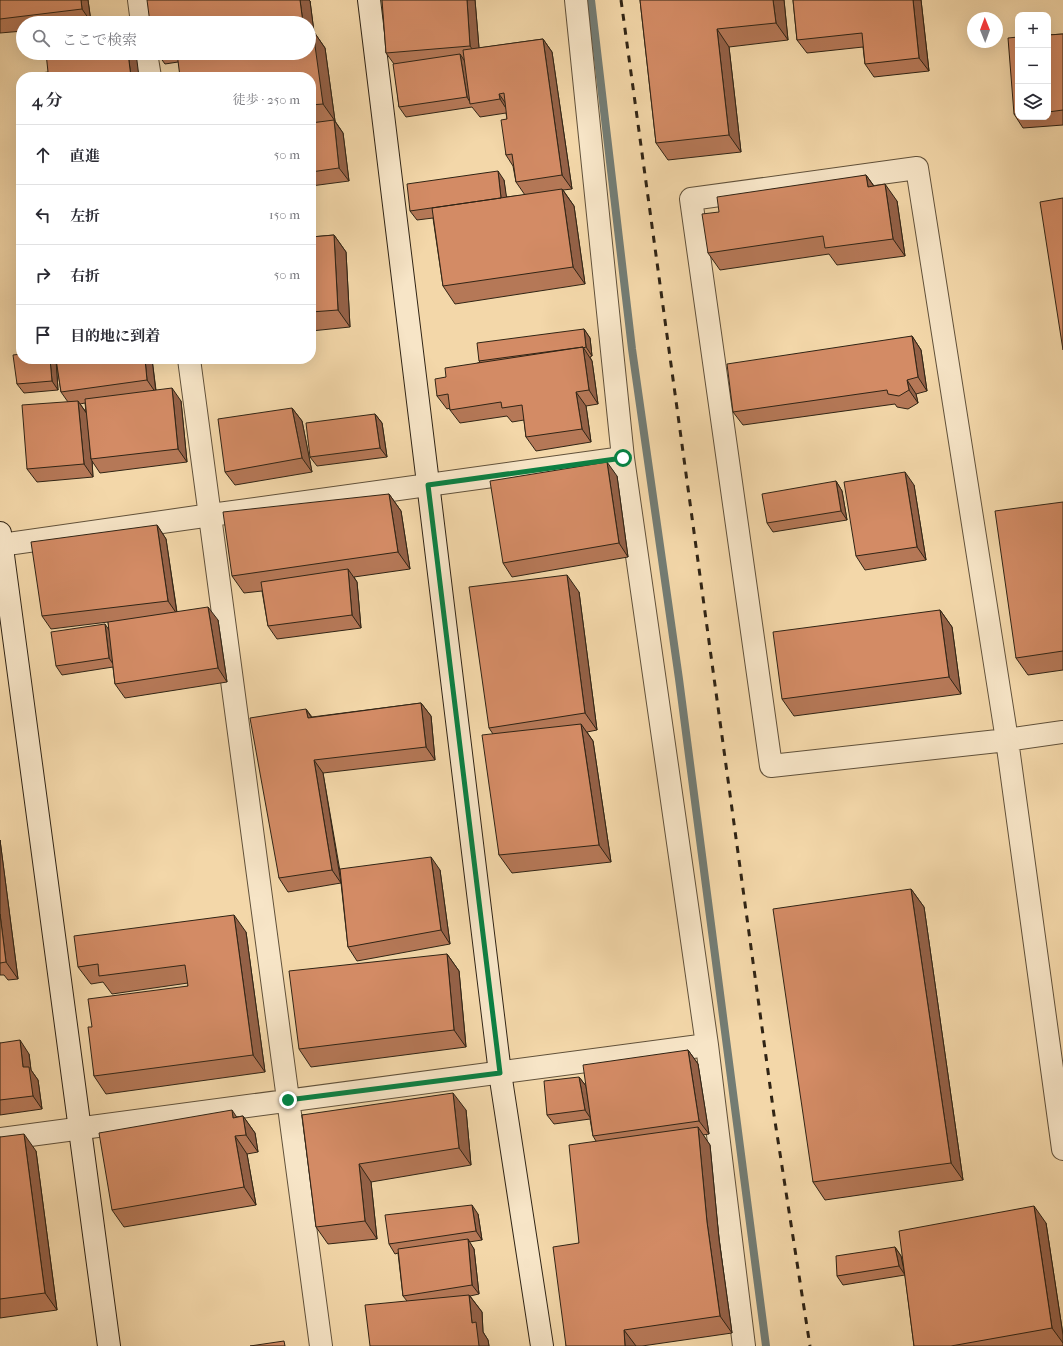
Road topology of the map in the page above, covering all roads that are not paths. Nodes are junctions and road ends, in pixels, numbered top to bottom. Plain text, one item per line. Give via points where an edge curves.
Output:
1 (139, 0) edge
2 (369, 0) edge
3 (576, 0) edge
4 (141, 16) edge
5 (147, 60) edge
6 (149, 72) edge
7 (190, 364) edge
8 (623, 458) junction
9 (428, 485) junction
10 (211, 515) junction
11 (1, 541) edge
12 (1063, 732) edge
13 (1007, 740) junction
14 (707, 1045) junction
15 (500, 1073) junction
16 (288, 1100) junction
17 (80, 1129) junction
18 (0, 1139) edge
19 (1063, 1149) edge
20 (109, 1346) edge
21 (321, 1346) edge
22 (542, 1346) edge
23 (744, 1346) edge

1 - 4 street
2 - 9 street
3 - 8 street
5 - 6 street
7 - 10 street
8 - 9 street
8 - 14 street
9 - 10 street
9 - 15 street
10 - 11 street
10 - 16 street
11 - 17 street
12 - 13 street
13 - 13 street via 918,168 691,199 771,766
13 - 19 street
14 - 15 street
14 - 23 street
15 - 16 street
15 - 22 street
16 - 17 street
16 - 21 street
17 - 18 street
17 - 20 street

